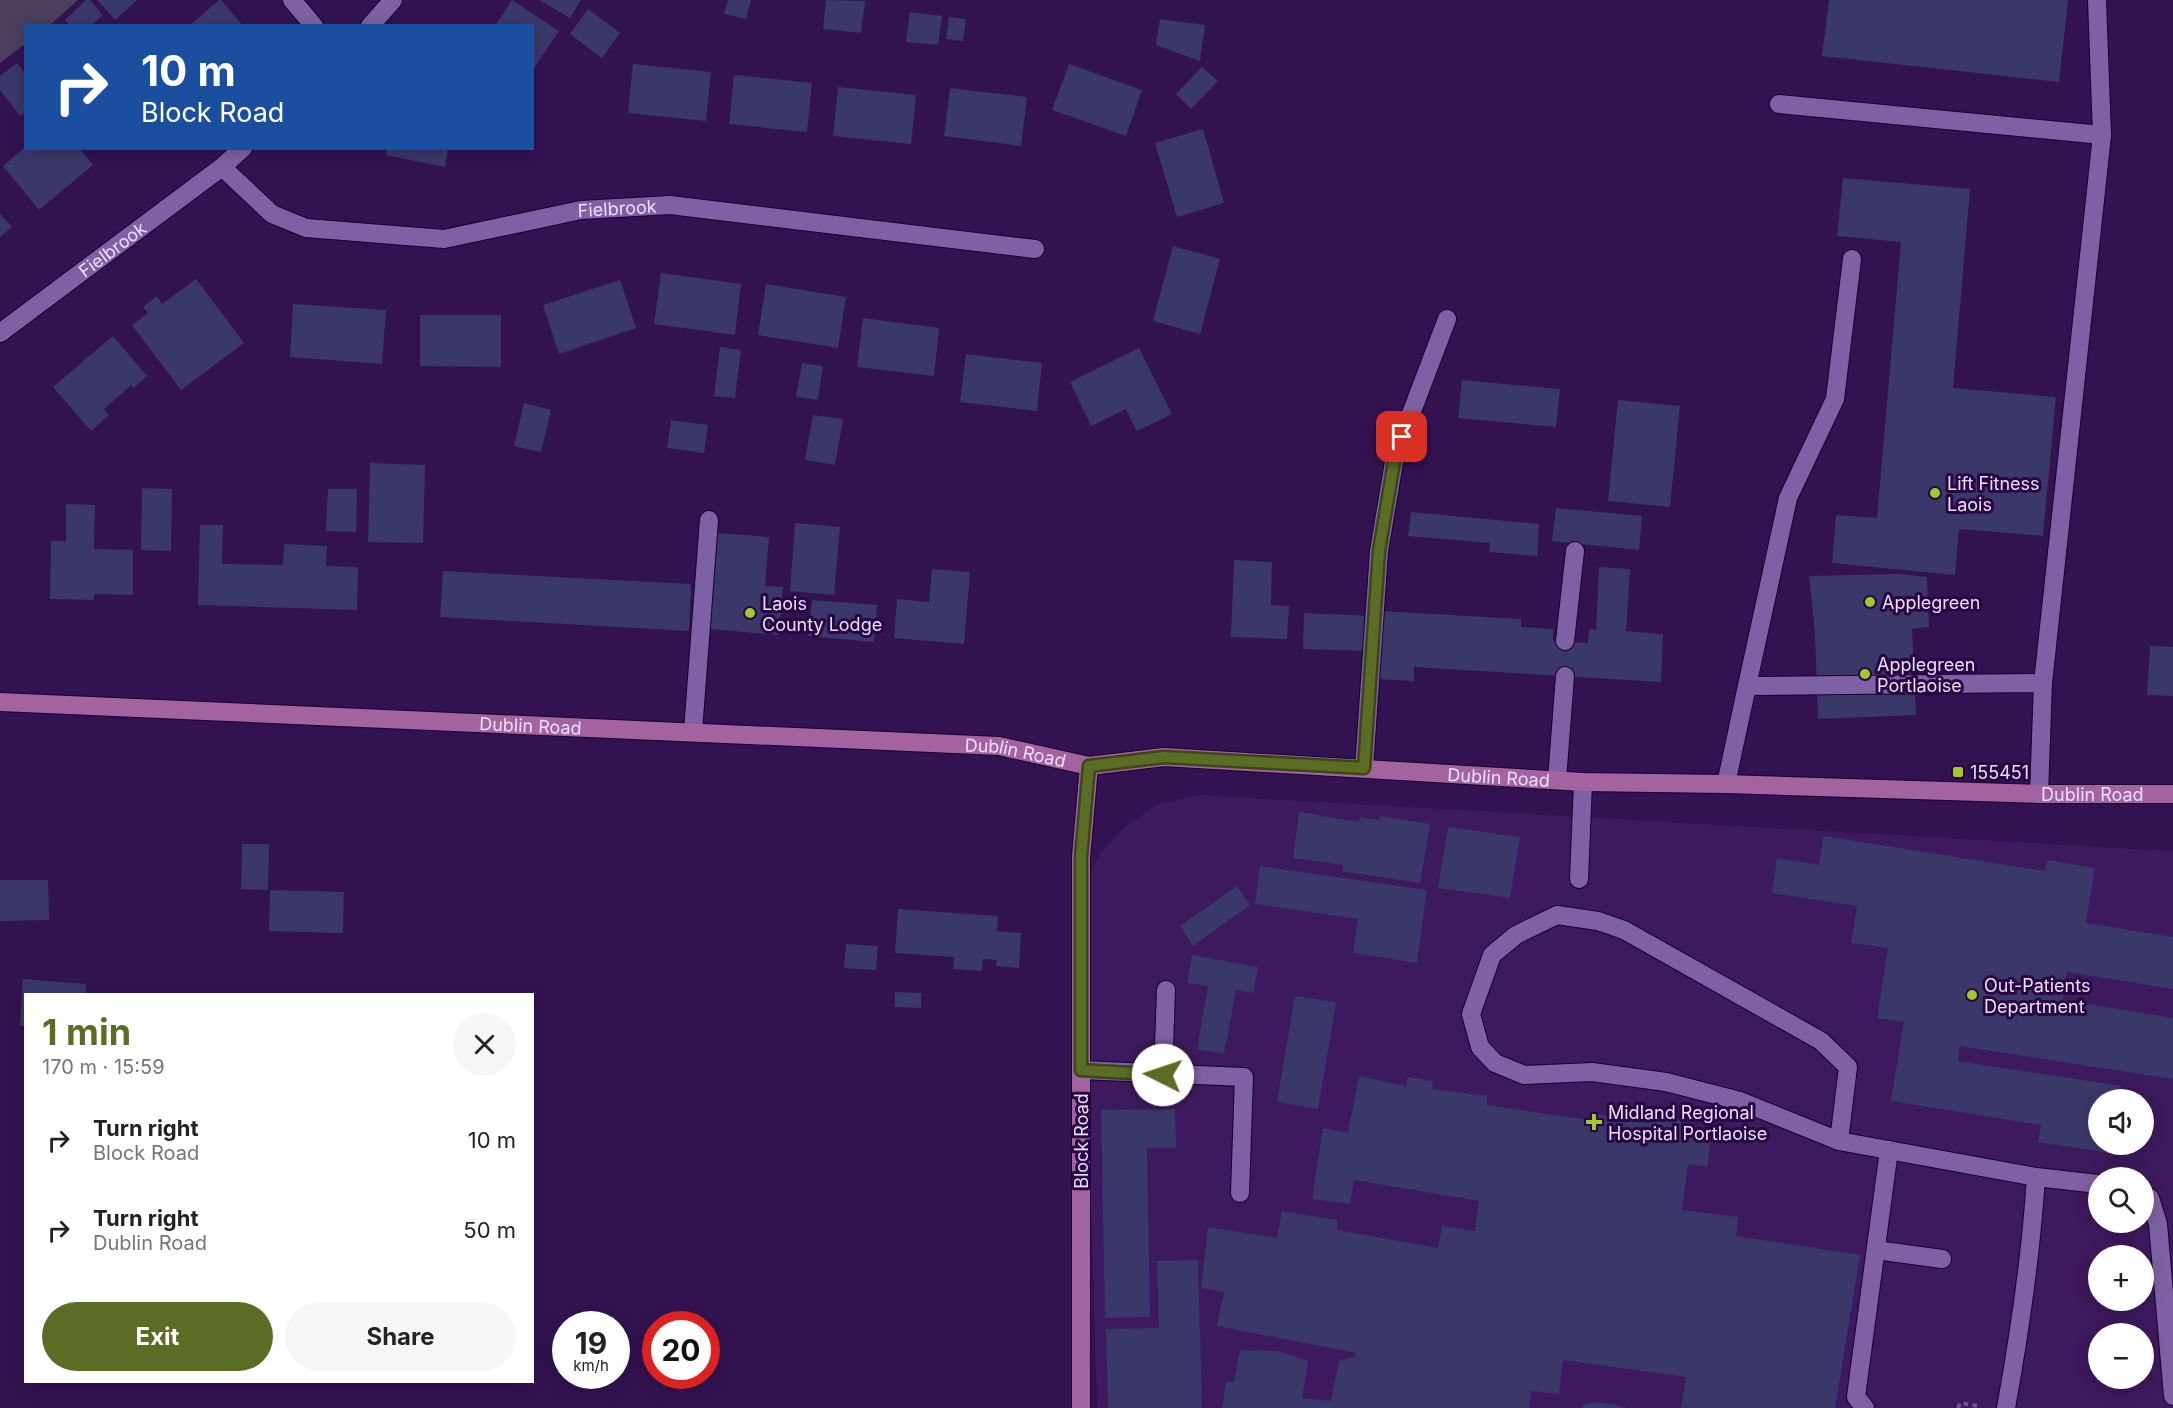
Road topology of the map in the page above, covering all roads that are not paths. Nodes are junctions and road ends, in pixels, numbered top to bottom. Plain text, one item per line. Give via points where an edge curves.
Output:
1 (292, 0) edge
2 (393, 0) edge
3 (2097, 0) edge
4 (312, 24) edge
5 (372, 24) edge
6 (1779, 104) dead end
7 (2102, 135) junction
8 (241, 150) edge
9 (222, 167) junction
10 (1035, 249) dead end
11 (1852, 259) dead end
12 (1447, 319) dead end
13 (0, 333) edge
14 (709, 520) dead end
15 (1575, 551) dead end
16 (1565, 641) dead end
17 (1565, 676) dead end
18 (2043, 683) junction
19 (1747, 686) junction
20 (0, 702) edge
21 (693, 731) junction
22 (1089, 766) junction
23 (1364, 768) junction
24 (1557, 780) junction
25 (1583, 782) junction
26 (1726, 784) junction
27 (2039, 794) junction
28 (2173, 794) edge
29 (1579, 879) dead end
30 (1166, 990) dead end
31 (1081, 1070) junction
32 (1163, 1075) junction
33 (1839, 1141) junction
34 (1889, 1150) junction
35 (2037, 1177) junction
36 (2088, 1183) edge
37 (1240, 1193) dead end
38 (2154, 1211) edge
39 (1876, 1250) junction
40 (1942, 1260) dead end
41 (2173, 1396) edge
42 (1081, 1408) edge
43 (1865, 1408) edge
44 (2006, 1408) edge

1 - 4 street
2 - 5 street
3 - 7 street
6 - 7 street
7 - 18 street
8 - 9 street, Fielbrook
9 - 10 street, Fielbrook via 272,214 306,228 444,239 581,210 670,205
9 - 13 street, Fielbrook
11 - 19 street via 1835,399 1788,498
12 - 23 street via 1395,456 1379,551
14 - 21 street
15 - 16 street
17 - 24 street
18 - 19 street
18 - 27 street
19 - 26 street
20 - 21 main road, Dublin Road
21 - 22 main road, Dublin Road via 999,746
22 - 23 main road, Dublin Road via 1164,757
22 - 31 main road, Block Road via 1081,857
23 - 24 main road, Dublin Road
24 - 25 main road, Dublin Road
25 - 26 main road, Dublin Road
25 - 29 street
26 - 27 main road, Dublin Road
27 - 28 main road, Dublin Road
30 - 32 street
31 - 32 street
31 - 42 main road, Block Road
32 - 37 street via 1244,1077
33 - 33 street via 1740,1101 1666,1082 1592,1072 1524,1075 1495,1063 1480,1047 1471,1014 1492,955 1516,935 1557,915 1598,921 1623,930 1821,1041 1848,1067
33 - 34 street
34 - 35 street
34 - 39 street
35 - 36 street
35 - 44 street via 2031,1249
38 - 41 street
39 - 40 street
39 - 43 street via 1856,1396

